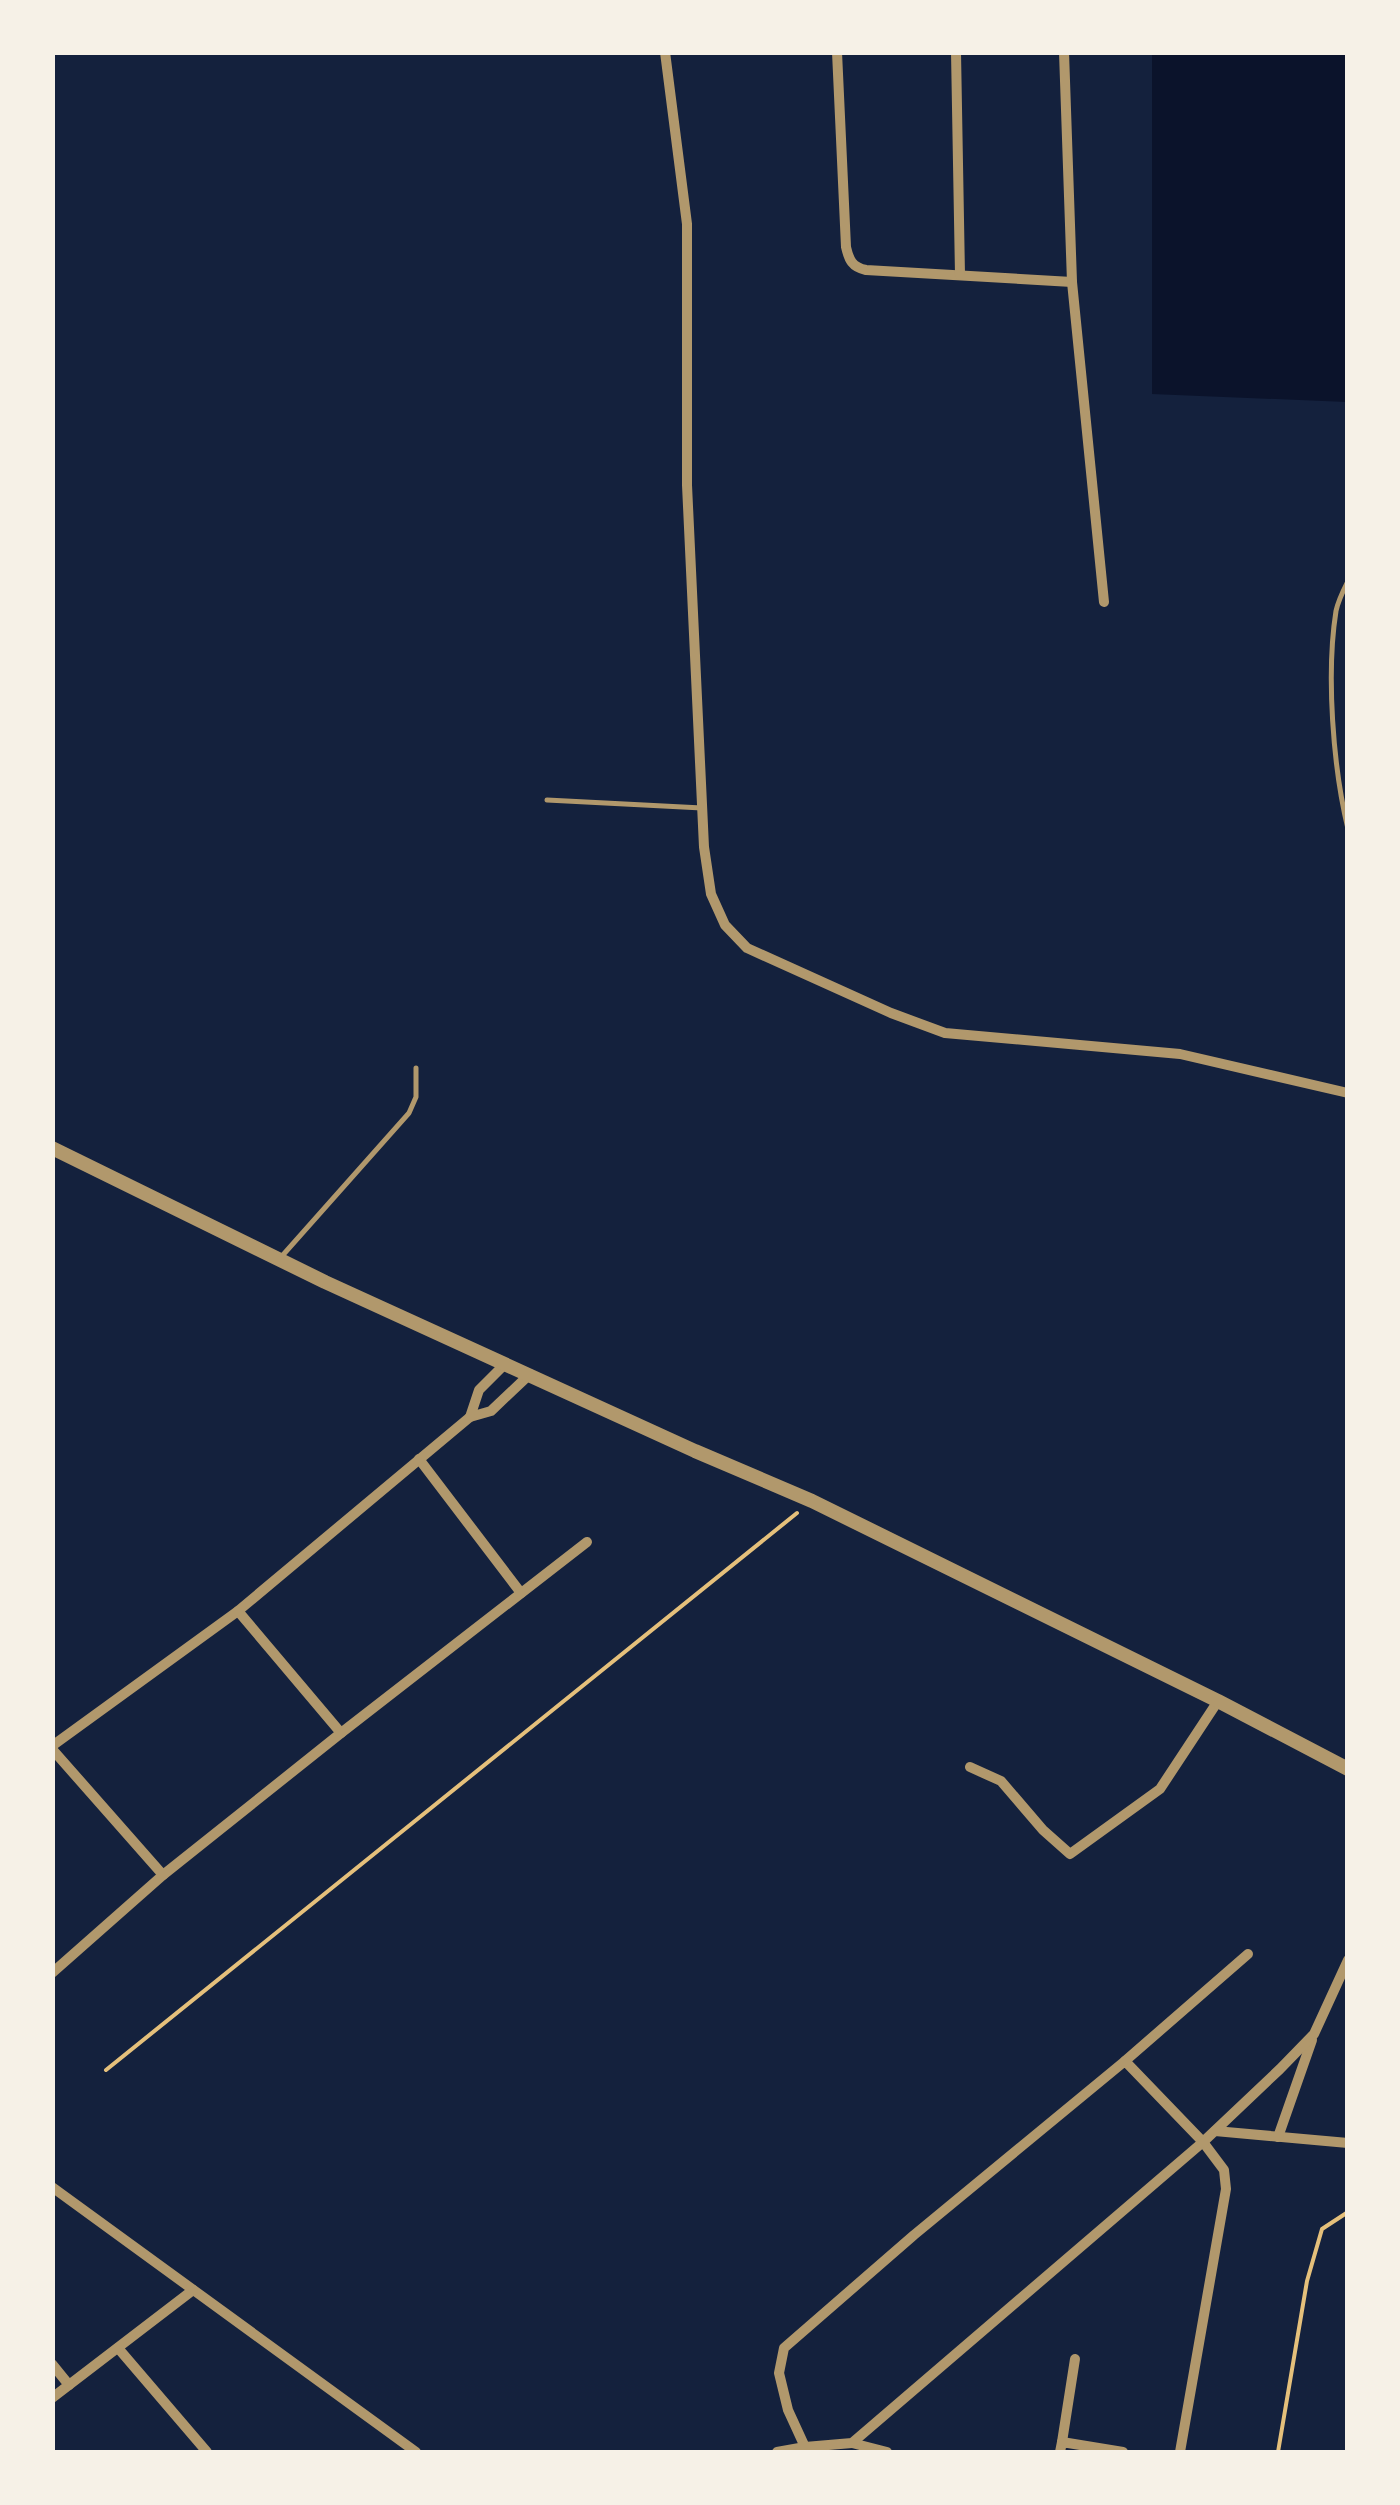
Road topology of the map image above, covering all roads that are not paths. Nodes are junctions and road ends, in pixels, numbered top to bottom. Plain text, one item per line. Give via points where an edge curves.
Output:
1 (664, 52) edge
2 (837, 52) edge
3 (956, 52) edge
4 (1064, 52) edge
5 (960, 275) junction
6 (1072, 282) junction
7 (1348, 582) edge
8 (1104, 602) dead end
9 (547, 800) dead end
10 (702, 808) junction
11 (1348, 829) edge
12 (416, 1068) dead end
13 (1348, 1093) edge
14 (52, 1148) edge
15 (280, 1258) junction
16 (506, 1363) junction
17 (530, 1374) junction
18 (470, 1417) junction
19 (419, 1458) junction
20 (587, 1542) dead end
21 (521, 1593) junction
22 (238, 1611) junction
23 (1218, 1701) junction
24 (341, 1733) junction
25 (52, 1748) edge
26 (970, 1767) dead end
27 (1348, 1768) edge
28 (163, 1875) junction
29 (1248, 1954) dead end
30 (1348, 1960) edge
31 (52, 1973) edge
32 (1314, 2034) junction
33 (1125, 2061) junction
34 (1215, 2131) junction
35 (1278, 2137) junction
36 (1203, 2142) junction
37 (1348, 2143) edge
38 (52, 2187) edge
39 (194, 2290) junction
40 (118, 2348) junction
41 (1076, 2359) dead end
42 (52, 2364) edge
43 (69, 2385) junction
44 (52, 2398) edge
45 (852, 2443) junction
46 (805, 2447) junction
47 (1061, 2447) edge
48 (207, 2452) edge
49 (416, 2452) edge
50 (777, 2452) edge
51 (888, 2452) edge
52 (1123, 2452) edge
53 (1180, 2452) edge

1 - 10 street via 687,224 687,486
2 - 5 street via 849,260 866,270
3 - 5 street
4 - 6 street
5 - 6 street
6 - 8 street
7 - 11 lane via 1336,607 1331,674 1338,790
9 - 10 lane
10 - 13 street via 710,894 725,926 747,948 891,1014 945,1033 1180,1054
12 - 15 lane via 416,1097 408,1113
14 - 15 street
15 - 16 street
16 - 17 street
16 - 18 street via 479,1390
17 - 18 street via 491,1411
17 - 23 street via 812,1501
18 - 19 street
19 - 21 street
19 - 22 street
20 - 21 street
21 - 24 street
22 - 24 street
22 - 25 street
23 - 26 street via 1160,1789 1070,1854 1001,1782
23 - 27 street
24 - 28 street
25 - 28 street
28 - 31 street
29 - 33 street
30 - 32 street
32 - 34 street
32 - 35 street
33 - 36 street
33 - 46 street via 784,2348 779,2373
34 - 35 street
34 - 36 street
35 - 37 street
36 - 45 street
36 - 53 street via 1224,2170 1226,2190
38 - 39 street
39 - 40 street
39 - 49 street
40 - 43 street
40 - 48 street
41 - 47 street
42 - 43 street
43 - 44 street
45 - 46 street
45 - 51 street
46 - 50 street
47 - 52 street

